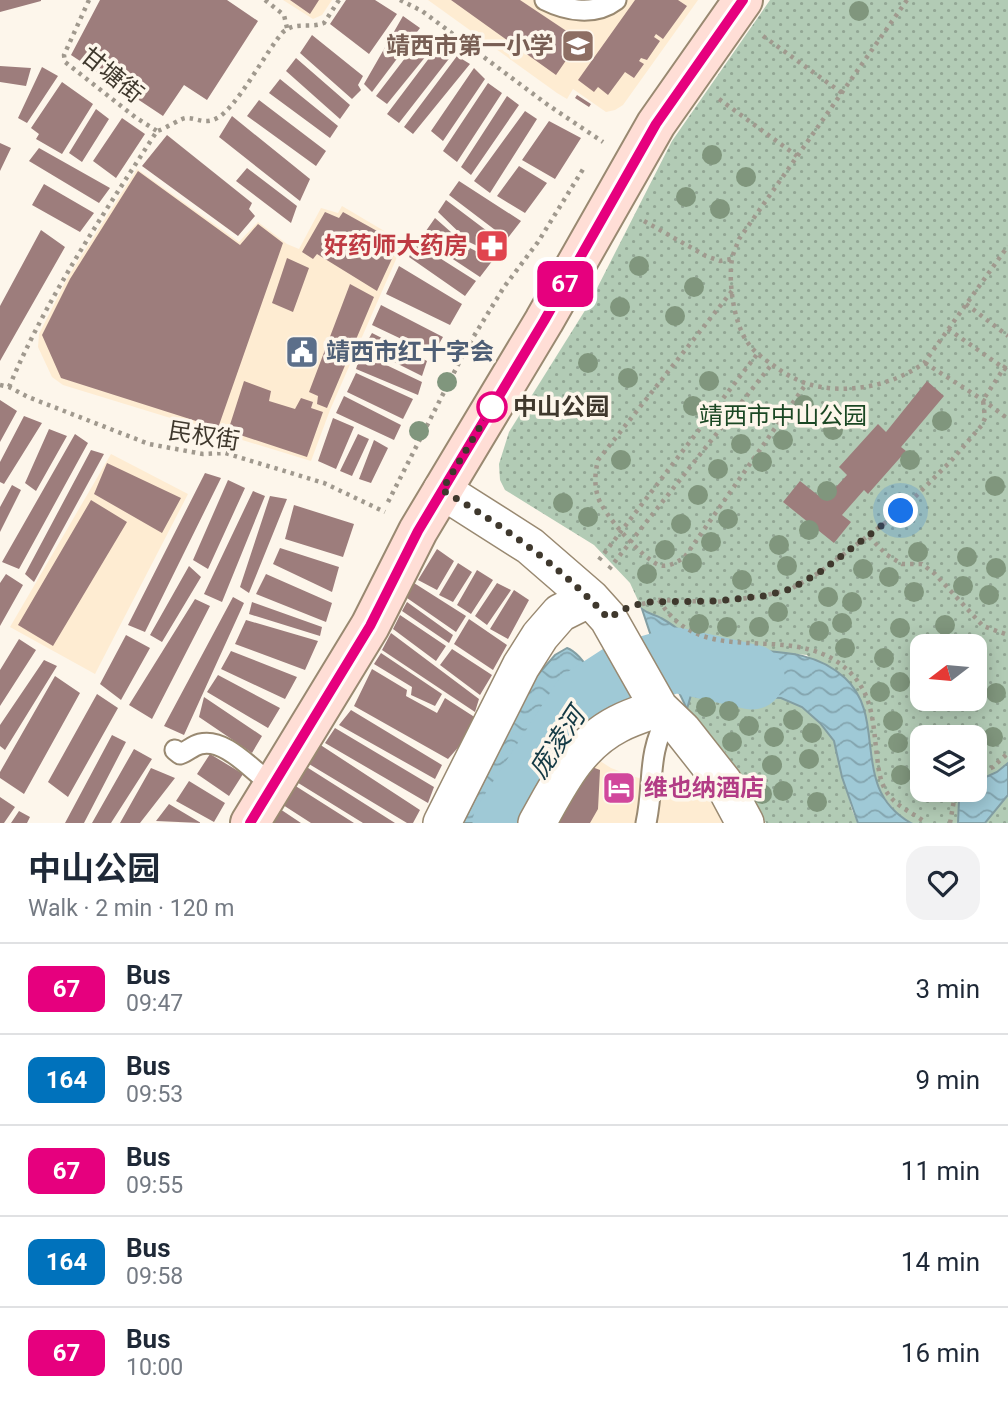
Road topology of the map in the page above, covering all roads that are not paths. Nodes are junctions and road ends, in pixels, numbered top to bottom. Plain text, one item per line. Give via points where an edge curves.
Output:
1 (545, 0) edge
2 (616, 0) edge
3 (725, 0) edge
4 (743, 0) edge
5 (442, 490) junction
6 (604, 615) junction
7 (660, 707) junction
8 (175, 750) dead end
9 (264, 778) junction
10 (236, 823) edge
11 (250, 823) edge
12 (442, 823) edge
13 (537, 823) edge
14 (646, 823) edge
15 (745, 823) edge

1 - 2 lane via 568,10 589,10
3 - 9 main road via 651,99 599,153 525,313 420,487 389,516 349,635
4 - 5 main road via 656,124
5 - 6 street via 530,546
5 - 11 main road via 370,626
6 - 7 street
6 - 12 street via 560,612 540,636
7 - 13 street via 620,723 585,747
7 - 14 lane
7 - 15 street via 723,782
8 - 9 lane via 180,754 211,744
9 - 10 main road

